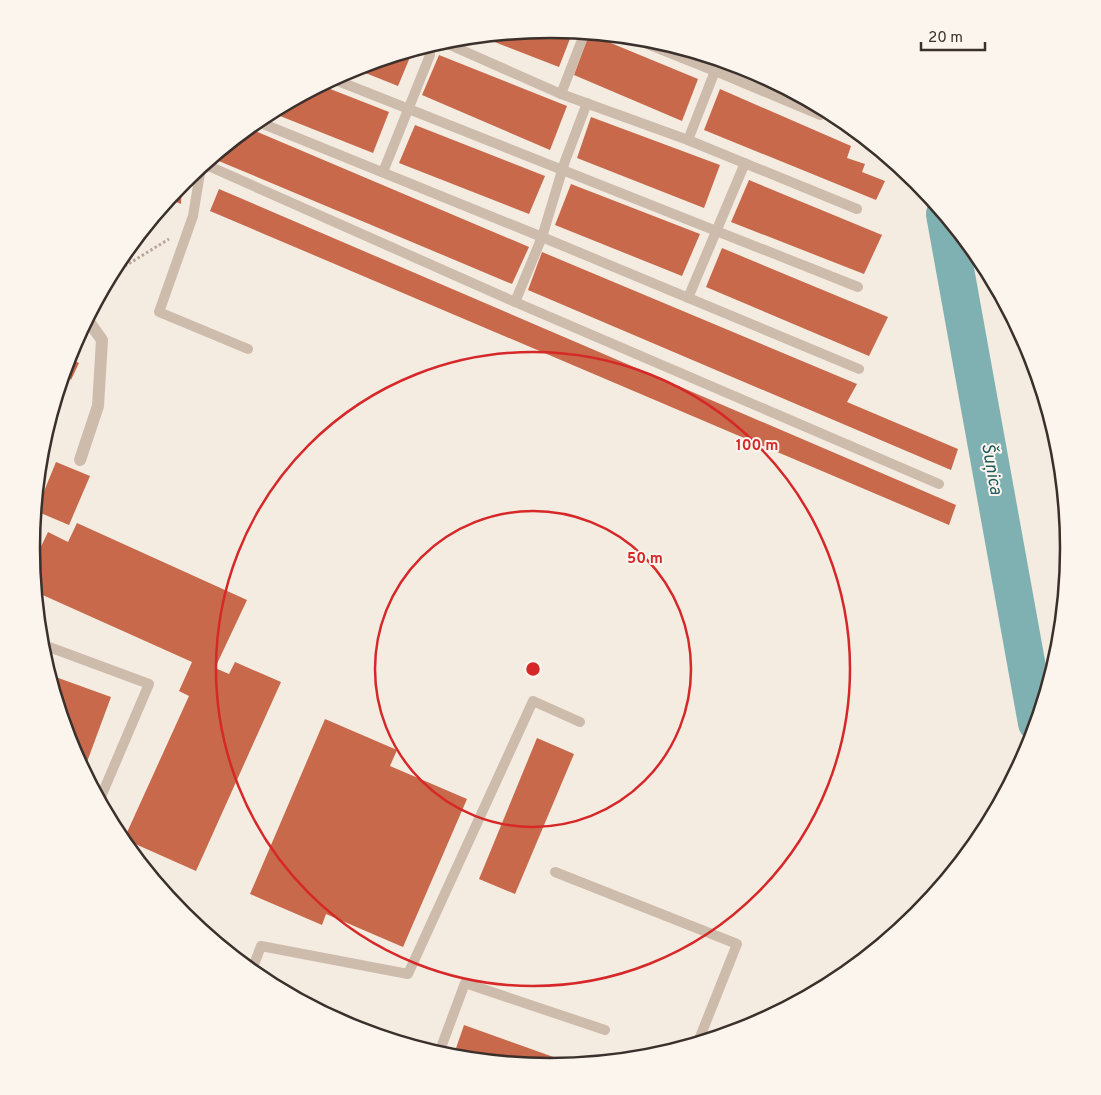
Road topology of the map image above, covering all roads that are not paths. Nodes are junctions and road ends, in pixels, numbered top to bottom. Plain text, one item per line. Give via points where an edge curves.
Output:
1 (582, 39) edge
2 (454, 47) edge
3 (663, 50) edge
4 (430, 52) edge
5 (715, 71) junction
6 (341, 82) edge
7 (561, 94) junction
8 (586, 103) junction
9 (408, 108) junction
10 (820, 115) dead end
11 (264, 125) edge
12 (688, 140) junction
13 (745, 163) junction
14 (210, 168) edge
15 (563, 170) junction
16 (383, 172) junction
17 (200, 178) edge
18 (857, 209) dead end
19 (716, 231) junction
20 (542, 237) junction
21 (858, 287) dead end
22 (688, 298) junction
23 (515, 302) junction
24 (92, 325) edge
25 (248, 349) dead end
26 (859, 369) dead end
27 (80, 460) dead end
28 (939, 484) dead end
29 (50, 647) edge
30 (580, 722) dead end
31 (103, 791) edge
32 (556, 872) dead end
33 (255, 963) edge
34 (605, 1030) dead end
35 (701, 1034) edge
36 (442, 1046) edge

1 - 7 lane
2 - 7 lane
3 - 5 lane
4 - 9 lane
5 - 10 lane
5 - 12 lane
6 - 9 lane
7 - 8 lane
8 - 12 lane
8 - 15 lane
9 - 15 lane
9 - 16 lane
11 - 16 lane
12 - 13 lane
13 - 18 lane
13 - 19 lane
14 - 23 lane
15 - 19 lane
15 - 20 lane
16 - 20 lane
17 - 25 lane via 193,216 159,312
19 - 21 lane
19 - 22 lane
20 - 22 lane
20 - 23 lane
22 - 26 lane
23 - 28 lane
24 - 27 street via 102,340 98,406
29 - 31 lane via 149,684
30 - 33 lane via 533,701 408,974 261,946
32 - 35 lane via 738,944
34 - 36 lane via 465,983

